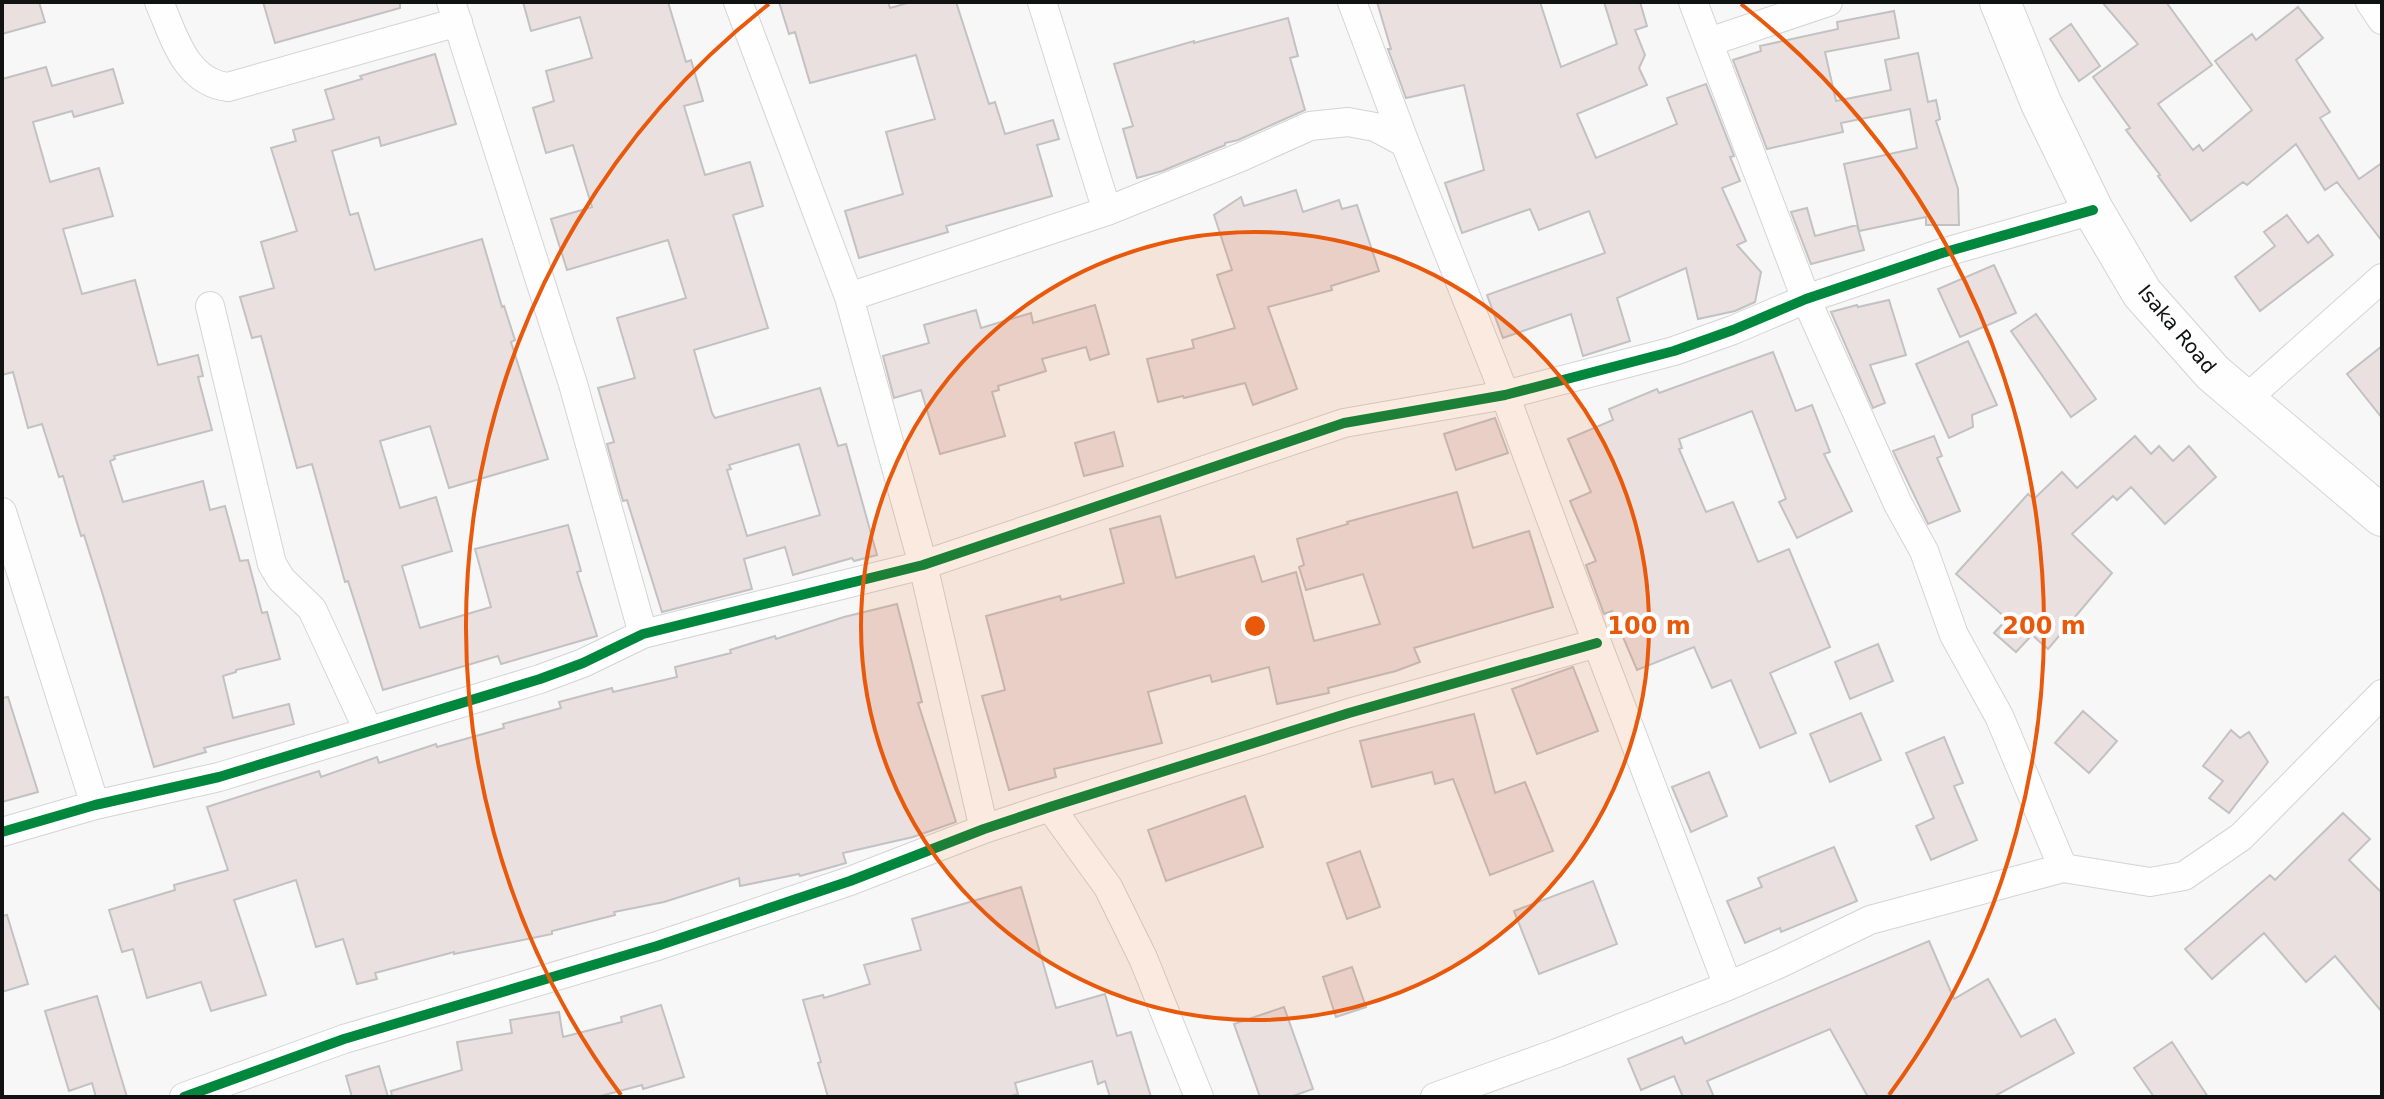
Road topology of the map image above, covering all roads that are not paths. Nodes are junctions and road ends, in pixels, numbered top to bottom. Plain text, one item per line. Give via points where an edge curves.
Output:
1 (159, 2) edge
2 (738, 2) edge
3 (1042, 2) edge
4 (1352, 2) edge
5 (1693, 2) edge
6 (1828, 2) edge
7 (2000, 2) edge
8 (2370, 2) edge
9 (455, 12) edge
10 (2382, 20) edge
11 (1709, 42) junction
12 (1405, 143) junction
13 (2093, 210) junction
14 (1107, 211) junction
15 (2382, 278) edge
16 (849, 297) junction
17 (1806, 299) junction
18 (210, 306) dead end
19 (1505, 395) junction
20 (2245, 400) junction
21 (2378, 508) edge
22 (2, 512) edge
23 (8, 550) edge
24 (923, 565) junction
25 (643, 634) junction
26 (1597, 643) junction
27 (2382, 694) edge
28 (368, 730) junction
29 (95, 805) junction
30 (1050, 807) junction
31 (984, 829) junction
32 (2, 832) edge
33 (2063, 868) junction
34 (1728, 986) junction
35 (184, 1097) edge
36 (1199, 1097) edge
37 (1435, 1097) edge

1 - 9 street via 190,67 207,81 228,87
2 - 16 street
3 - 14 street
4 - 12 street
5 - 11 street
6 - 11 street
7 - 13 street, Isaka Road
8 - 10 street
9 - 25 street via 573,384
11 - 17 street
12 - 14 street via 1375,127 1348,122 1310,126
12 - 19 street
13 - 17 street
13 - 20 street, Isaka Road via 2142,293 2213,373
14 - 16 street
15 - 20 street
16 - 24 street
17 - 19 street via 1674,351
17 - 33 street via 1924,551 1954,635 1999,716
18 - 28 street via 272,564 312,609
19 - 24 street via 1344,423
19 - 26 street
20 - 21 street, Isaka Road
22 - 23 street
23 - 29 street
24 - 25 street
24 - 31 street
25 - 28 street via 540,679
26 - 30 street via 1349,713
26 - 34 street
27 - 33 street via 2241,837 2184,876 2150,882
28 - 29 street via 219,777
29 - 32 street
30 - 31 street
30 - 36 street via 1108,887
31 - 35 street via 657,946 344,1039
33 - 34 street via 1870,920
34 - 37 street

